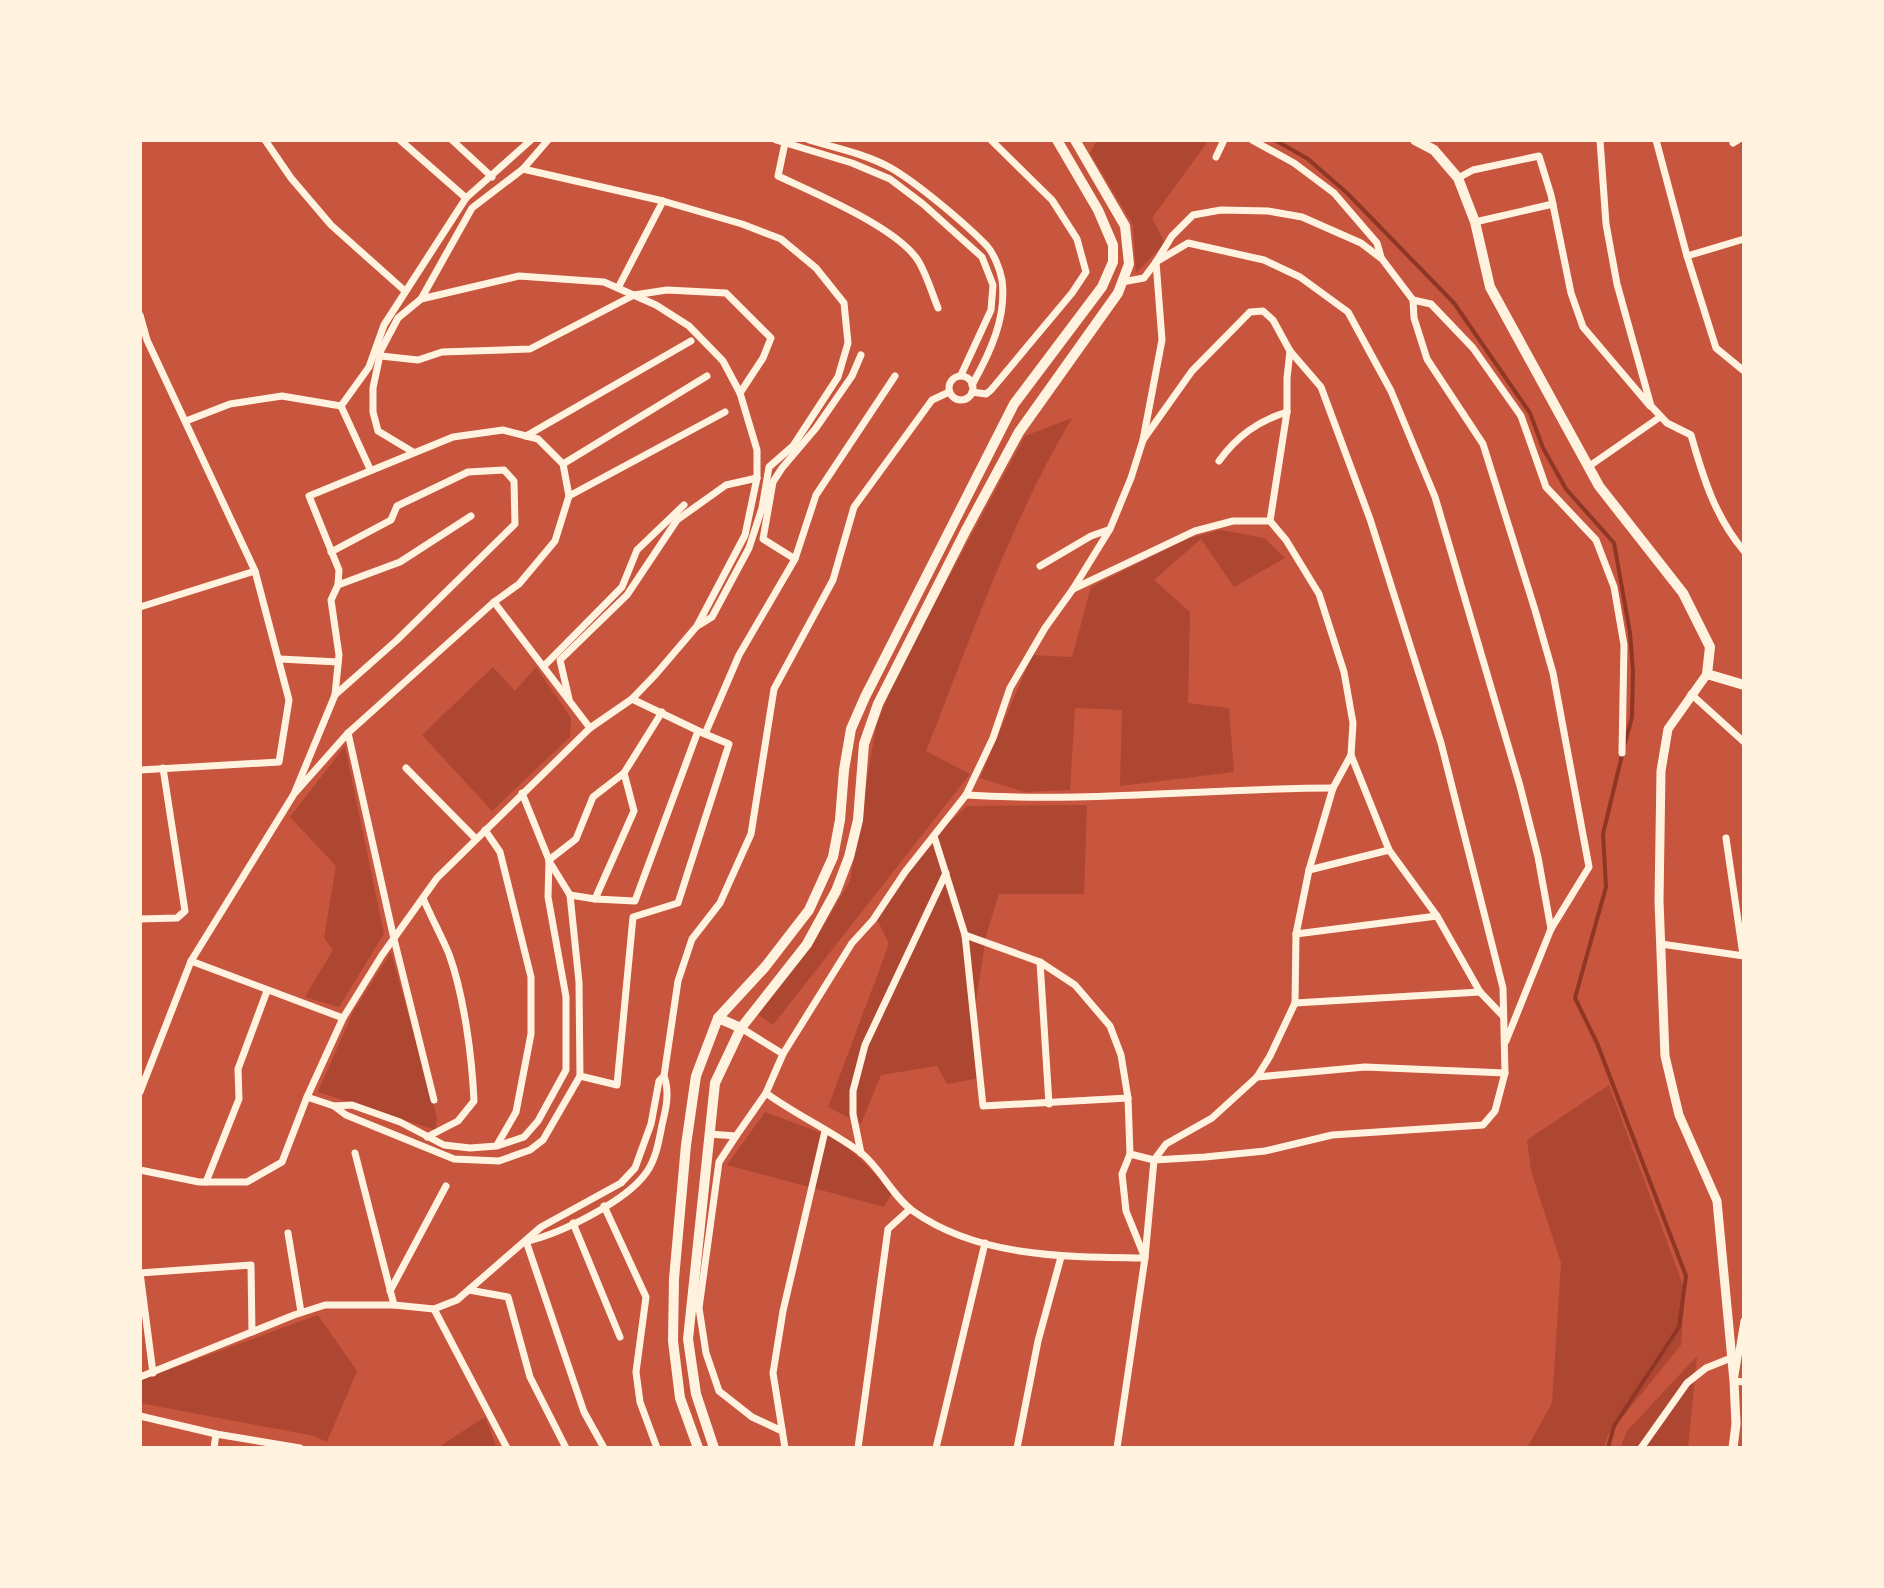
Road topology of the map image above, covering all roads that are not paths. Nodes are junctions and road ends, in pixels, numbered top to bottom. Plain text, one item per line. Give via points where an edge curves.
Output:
1 (265, 140) edge
2 (400, 140) edge
3 (452, 140) edge
4 (548, 140) edge
5 (776, 140) edge
6 (809, 140) edge
7 (991, 140) edge
8 (1057, 140) edge
9 (1075, 140) edge
10 (1224, 140) edge
11 (1252, 140) edge
12 (1415, 140) edge
13 (1600, 140) edge
14 (1656, 140) edge
15 (528, 141) edge
16 (785, 143) junction
17 (1216, 157) dead end
18 (523, 169) junction
19 (492, 177) junction
20 (1458, 178) junction
21 (466, 198) junction
22 (663, 201) junction
23 (1553, 204) junction
24 (1475, 222) junction
25 (1744, 239) edge
26 (1687, 256) junction
27 (1382, 259) junction
28 (1156, 262) junction
29 (1122, 282) junction
30 (618, 288) junction
31 (405, 291) junction
32 (634, 295) junction
33 (421, 299) junction
34 (1413, 300) junction
35 (938, 308) dead end
36 (140, 315) edge
37 (691, 341) dead end
38 (144, 342) edge
39 (1290, 351) junction
40 (861, 355) dead end
41 (381, 356) junction
42 (1744, 370) edge
43 (961, 375) junction
44 (707, 376) dead end
45 (895, 376) dead end
46 (972, 388) junction
47 (949, 392) junction
48 (740, 393) junction
49 (341, 406) junction
50 (1651, 406) junction
51 (725, 412) dead end
52 (1287, 412) junction
53 (1660, 417) junction
54 (186, 421) junction
55 (526, 436) junction
56 (1143, 440) junction
57 (413, 452) junction
58 (1219, 461) dead end
59 (563, 464) junction
60 (1588, 467) junction
61 (370, 469) junction
62 (757, 478) junction
63 (569, 496) junction
64 (684, 505) dead end
65 (471, 516) dead end
66 (1270, 521) junction
67 (1110, 529) junction
68 (1744, 551) edge
69 (331, 552) junction
70 (795, 559) junction
71 (1040, 566) dead end
72 (255, 571) junction
73 (338, 585) junction
74 (1073, 589) junction
75 (494, 602) junction
76 (140, 607) edge
77 (697, 626) junction
78 (280, 659) junction
79 (338, 662) junction
80 (544, 666) junction
81 (1707, 674) junction
82 (1744, 685) edge
83 (1691, 694) junction
84 (335, 695) junction
85 (569, 699) junction
86 (632, 699) junction
87 (662, 712) junction
88 (590, 728) junction
89 (702, 732) junction
90 (348, 733) junction
91 (1744, 742) edge
92 (1622, 753) dead end
93 (1351, 755) junction
94 (163, 768) junction
95 (406, 768) dead end
96 (140, 770) edge
97 (624, 773) junction
98 (1333, 788) junction
99 (522, 793) junction
100 (294, 794) junction
101 (966, 795) junction
102 (485, 830) junction
103 (934, 836) junction
104 (1726, 838) dead end
105 (476, 839) junction
106 (1389, 850) junction
107 (549, 860) junction
108 (1309, 870) junction
109 (946, 873) junction
110 (570, 895) junction
111 (423, 898) junction
112 (595, 899) junction
113 (1437, 916) junction
114 (140, 919) edge
115 (1551, 929) junction
116 (1296, 934) junction
117 (965, 935) junction
118 (394, 939) junction
119 (1661, 944) junction
120 (1744, 956) edge
121 (191, 961) junction
122 (1040, 962) junction
123 (267, 991) junction
124 (1480, 992) junction
125 (1295, 1003) junction
126 (1503, 1016) junction
127 (343, 1018) junction
128 (718, 1018) junction
129 (741, 1028) junction
130 (1504, 1047) junction
131 (783, 1054) junction
132 (1505, 1073) junction
133 (580, 1076) junction
134 (664, 1076) junction
135 (1257, 1077) junction
136 (140, 1092) edge
137 (766, 1093) junction
138 (307, 1097) junction
139 (1128, 1098) junction
140 (434, 1100) dead end
141 (1049, 1104) junction
142 (334, 1106) junction
143 (825, 1131) junction
144 (709, 1134) junction
145 (736, 1136) junction
146 (427, 1137) junction
147 (497, 1146) junction
148 (355, 1153) dead end
149 (861, 1153) junction
150 (1130, 1154) junction
151 (1154, 1160) junction
152 (140, 1170) edge
153 (206, 1182) junction
154 (446, 1186) dead end
155 (604, 1206) junction
156 (910, 1209) junction
157 (573, 1223) junction
158 (288, 1233) dead end
159 (526, 1241) junction
160 (985, 1243) junction
161 (1061, 1257) junction
162 (1145, 1258) junction
163 (140, 1273) edge
164 (469, 1290) junction
165 (390, 1291) junction
166 (394, 1305) junction
167 (434, 1309) junction
168 (301, 1312) junction
169 (1744, 1321) edge
170 (252, 1332) junction
171 (620, 1337) dead end
172 (1731, 1358) junction
173 (153, 1373) junction
174 (140, 1377) edge
175 (1739, 1381) edge
176 (140, 1416) edge
177 (782, 1431) junction
178 (216, 1434) junction
179 (214, 1448) edge
180 (300, 1448) edge
181 (507, 1448) edge
182 (566, 1448) edge
183 (604, 1448) edge
184 (657, 1448) edge
185 (698, 1448) edge
186 (714, 1448) edge
187 (785, 1448) edge
188 (858, 1448) edge
189 (936, 1448) edge
190 (1017, 1448) edge
191 (1117, 1448) edge
192 (1641, 1448) edge
193 (1733, 1448) edge

1 - 31 street via 331,225
2 - 21 street
3 - 19 street
4 - 18 street
5 - 16 street
6 - 46 street via 891,168 988,248 1002,278 1000,319
7 - 46 street via 1052,200 1077,239 1086,272 991,390 986,394
8 - 128 main road via 1098,210 1113,245 1113,262 1102,287 1014,404 865,697 851,729 833,857 809,910
9 - 29 main road via 1125,226 1129,264
10 - 17 street
11 - 27 street via 1334,193 1377,243
12 - 20 main road via 1434,150
13 - 50 street via 1617,284
14 - 26 street
15 - 19 street
16 - 35 street via 778,176 894,237 918,259
16 - 43 street via 890,179 982,257 993,285 991,310
18 - 22 street
18 - 33 street via 472,208
19 - 21 street
20 - 23 street via 1539,156
20 - 24 main road
21 - 31 street
22 - 30 street
22 - 77 street via 781,239 816,268 844,303 848,343 838,377 793,446 769,467 749,548 712,617
23 - 24 street
23 - 50 street via 1583,327
24 - 60 main road via 1490,287
25 - 26 street
26 - 42 street via 1716,348
27 - 28 street via 1361,243 1302,217 1221,210 1193,215
27 - 34 street
28 - 29 street via 1144,278
28 - 56 street via 1162,340
28 - 115 street via 1188,243 1264,260 1300,277 1348,312 1391,391 1435,497 1520,786
29 - 129 main road via 1019,432 966,530 878,704 864,744 858,820 836,891 807,944
30 - 32 street
30 - 33 street via 604,282 519,276
31 - 49 street via 384,325 369,367
32 - 41 street via 530,349 442,352 418,360
32 - 48 street via 689,326 723,361
32 - 48 street via 667,290 726,293 771,338
33 - 41 street via 398,318
34 - 92 street via 1431,304 1473,348 1521,416 1546,487 1596,540 1614,587 1624,645
34 - 115 street via 1427,359 1483,444 1553,673 1589,867
36 - 38 street
37 - 55 street
38 - 54 street
39 - 52 street
39 - 56 street via 1273,320 1263,311 1250,312 1192,371
39 - 126 street via 1321,387 1370,519 1445,758 1503,988
40 - 70 street via 830,409 773,482 763,539
41 - 57 street via 373,388 378,431
43 - 46 street
43 - 47 street via 952,379
44 - 59 street
45 - 70 street via 816,495
46 - 47 street via 961,400
47 - 134 street via 932,400 854,507 833,580 774,689 751,834 720,903 692,939 678,981
48 - 62 street via 757,450
49 - 54 street via 282,396 230,404
49 - 61 street
50 - 53 street
51 - 63 street
52 - 58 street via 1250,428
52 - 66 street
53 - 60 street
53 - 68 street via 1691,435 1709,495
54 - 72 street
55 - 57 street via 503,430 465,435
55 - 59 street via 538,439
56 - 67 street
57 - 61 street
59 - 63 street
60 - 81 main road via 1683,593 1710,647
61 - 69 street via 309,496
62 - 77 street via 745,535
62 - 85 street via 726,485 677,520 627,595 560,660
63 - 75 street via 555,541 519,584
64 - 80 street via 637,550 622,587
65 - 73 street via 400,562
66 - 74 street via 1233,521 1195,531
66 - 93 street via 1319,594 1344,672 1353,723
67 - 71 street
67 - 74 street
69 - 73 street via 339,570
69 - 84 street via 391,520 397,506 468,472 504,470 514,481 515,524
70 - 89 street
72 - 76 street
72 - 78 street
73 - 79 street via 331,600
74 - 101 street via 1010,688
75 - 80 street
75 - 90 street
77 - 86 street
78 - 79 street
78 - 94 street via 289,700 279,762
79 - 84 street
80 - 85 street
81 - 82 main road
81 - 83 street
83 - 91 street
83 - 119 street via 1668,729 1661,771
84 - 100 street
85 - 88 street
86 - 87 street
86 - 88 street
87 - 89 street
87 - 97 street
88 - 99 street
89 - 112 street via 635,901
89 - 133 street via 729,744 678,903 633,917 617,1085
90 - 100 street
90 - 118 street
93 - 98 street
93 - 106 street
94 - 96 street
94 - 114 street via 185,911 177,918
95 - 105 street
97 - 107 street via 593,797 576,839
97 - 112 street via 634,811
98 - 101 street via 1032,799
98 - 108 street
99 - 102 street
99 - 107 street
100 - 121 street
101 - 103 street
102 - 105 street
102 - 147 street via 500,852 531,977 531,1034 516,1112
103 - 109 street
103 - 131 street via 852,943
104 - 120 street
105 - 111 street
106 - 108 street
106 - 113 street
107 - 110 street
107 - 147 street via 548,897 566,997 566,1070 524,1137
108 - 116 street
109 - 117 street
109 - 149 street via 865,1045 853,1091
110 - 112 street
110 - 133 street via 579,982
111 - 118 street
111 - 146 street via 449,956 466,1026 474,1101 458,1121
113 - 116 street
113 - 124 street
115 - 130 street
116 - 125 street
117 - 122 street
117 - 141 street via 983,1106
118 - 127 street
118 - 140 street
119 - 120 street
119 - 172 street via 1665,1056 1679,1115 1717,1201
121 - 123 street
121 - 136 street
122 - 139 street via 1075,985 1110,1026
122 - 141 street
123 - 127 street
123 - 153 street via 238,1069 239,1099
124 - 125 street
124 - 126 street
125 - 135 street
126 - 130 street
127 - 138 street
128 - 129 main road
128 - 185 main road via 696,1076 674,1279 678,1384
129 - 131 street
129 - 144 main road via 715,1083
130 - 132 street
131 - 137 street
132 - 135 street via 1365,1067
132 - 151 street via 1495,1111 1483,1125 1332,1135 1265,1151
133 - 142 street via 543,1140 530,1150 489,1162 454,1159
134 - 155 street via 668,1088 656,1151 646,1173
134 - 159 street via 635,1168 621,1183 541,1227
135 - 151 street via 1212,1118 1166,1144
137 - 143 street
137 - 145 street
138 - 142 street
138 - 153 street via 282,1162 247,1182
139 - 141 street
139 - 150 street
142 - 146 street via 376,1113
143 - 149 street
143 - 177 street via 773,1373
144 - 145 street
144 - 186 main road via 688,1339 696,1394
145 - 177 street via 719,1162 699,1308 719,1391 752,1417
146 - 147 street via 444,1145
148 - 165 street
149 - 156 street
150 - 151 street
150 - 162 street via 1122,1174 1126,1211
151 - 162 street
152 - 153 street
154 - 165 street
155 - 157 street
155 - 184 street via 646,1297 636,1372 640,1402
156 - 160 street
156 - 188 street via 888,1229
157 - 159 street
157 - 171 street
158 - 168 street
159 - 164 street
159 - 183 street via 584,1412
160 - 161 street
160 - 189 street
161 - 162 street
161 - 190 street
162 - 191 street
163 - 170 street via 251,1265
163 - 173 street
164 - 167 street
164 - 182 street via 508,1297 530,1377
165 - 166 street
166 - 167 street
166 - 168 street via 325,1305
167 - 181 street
168 - 170 street
169 - 175 street
170 - 173 street
172 - 175 street
172 - 192 street via 1687,1383
173 - 174 street
175 - 193 street
176 - 178 street
177 - 187 street
178 - 179 street
178 - 180 street

